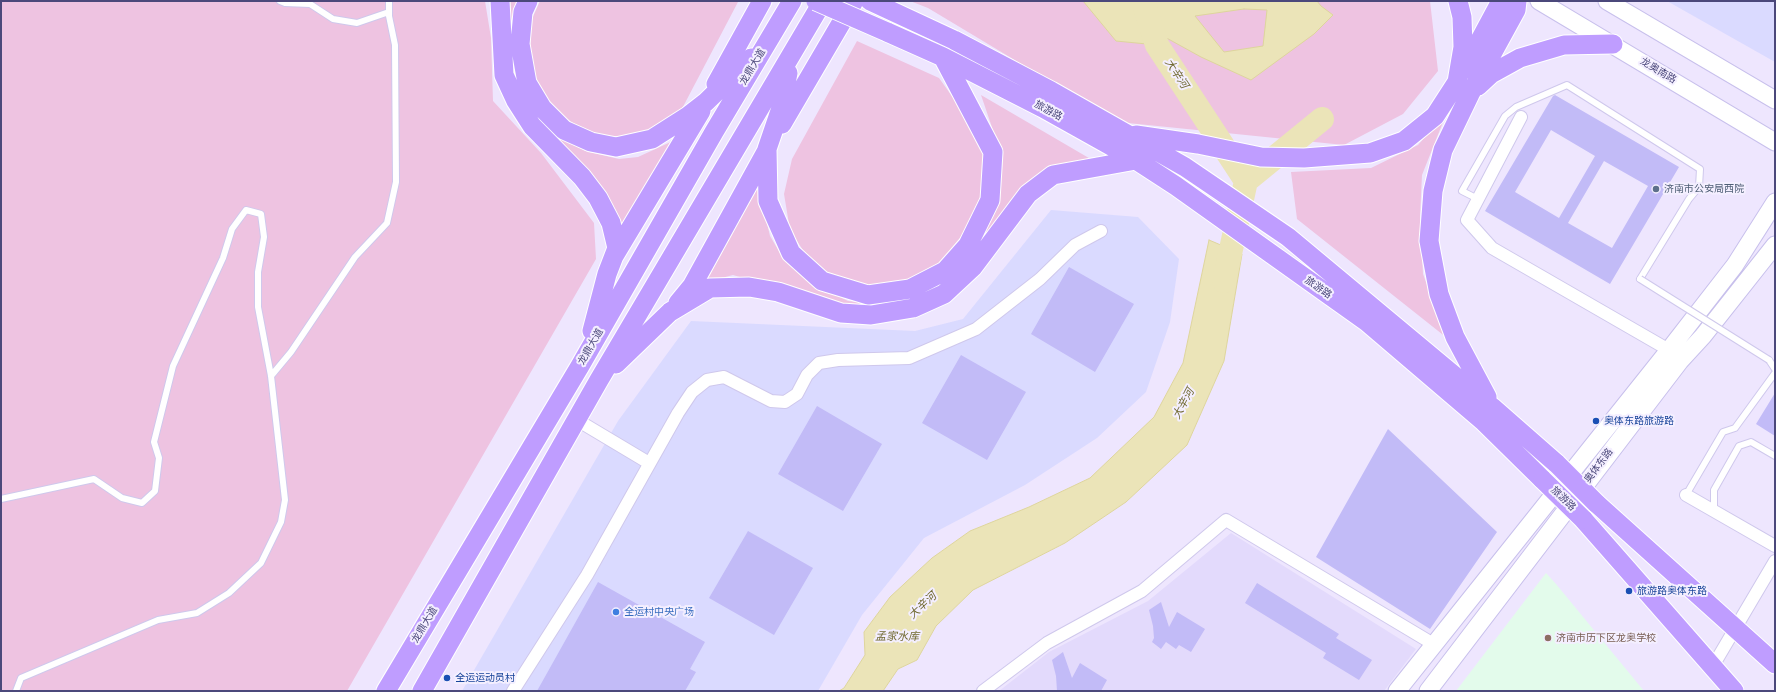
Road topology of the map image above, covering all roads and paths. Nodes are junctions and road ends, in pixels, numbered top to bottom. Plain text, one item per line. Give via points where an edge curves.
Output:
1 (280, 1) edge
2 (389, 1) edge
3 (500, 1) edge
4 (528, 1) edge
5 (762, 1) edge
6 (792, 1) edge
7 (816, 1) edge
8 (823, 1) edge
9 (854, 1) edge
10 (870, 1) edge
11 (1458, 1) edge
12 (1501, 1) edge
13 (1517, 1) edge
14 (1540, 1) edge
15 (1607, 1) edge
16 (389, 12) junction
17 (771, 37) junction
18 (1613, 44) junction
19 (792, 56) junction
20 (943, 57) junction
21 (1463, 88) junction
22 (1775, 100) edge
23 (706, 102) junction
24 (1521, 117) dead end
25 (1124, 133) junction
26 (1775, 142) edge
27 (767, 149) junction
28 (1136, 160) junction
29 (1478, 199) junction
30 (1775, 202) edge
31 (1101, 231) dead end
32 (1775, 246) edge
33 (613, 256) junction
34 (670, 312) junction
35 (1674, 355) junction
36 (580, 366) junction
37 (1775, 369) edge
38 (1775, 373) edge
39 (271, 376) junction
40 (599, 380) junction
41 (1492, 407) junction
42 (576, 420) junction
43 (1775, 456) edge
44 (650, 463) junction
45 (1686, 495) joint
46 (1, 499) edge
47 (1714, 511) junction
48 (1775, 546) edge
49 (1773, 567) edge
50 (1735, 629) junction
51 (1435, 645) junction
52 (1775, 664) edge
53 (1713, 666) junction
54 (16, 691) edge
55 (386, 691) edge
56 (422, 691) edge
57 (513, 691) edge
58 (983, 691) edge
59 (1397, 691) edge
60 (1428, 691) edge
61 (1734, 691) edge

1 - 16 lane via 285,4 310,4 333,19 357,23
2 - 16 lane
3 - 33 main road via 504,75 532,126 582,177 598,198 611,223 617,248
4 - 23 main road via 523,12 520,44 527,83 542,108 564,130 591,142 616,147 652,139
5 - 23 main road
6 - 17 main road, 龙鼎大道
7 - 20 main road, 旅游路, bridge
8 - 19 main road
9 - 27 main road
10 - 25 main road, 旅游路 via 897,12 1050,91
11 - 21 main road via 1462,17
12 - 21 main road
13 - 21 main road via 1516,10
14 - 18 main road, 龙奥南路
15 - 22 main road
16 - 39 lane via 395,45 396,182 387,223 355,257 292,352
17 - 23 main road
17 - 36 main road, 龙鼎大道
18 - 21 main road via 1564,45 1520,58
18 - 26 main road, 龙奥南路
19 - 27 main road
19 - 40 main road
20 - 27 main road via 993,152 990,200 968,245 945,271 910,289 868,294 822,281 791,253 768,201
20 - 28 main road, 旅游路 via 1043,108
21 - 25 main road via 1435,116 1404,141 1370,153 1261,158 1198,144
21 - 41 main road via 1443,150 1433,192 1429,241 1440,294 1454,337
23 - 33 main road
24 - 29 street
25 - 41 main road, 旅游路 via 1185,167 1288,237
27 - 34 main road via 692,286
28 - 34 main road via 1053,175 1028,194 973,266 944,294 914,308 871,315 841,313 778,292 749,287 710,288
28 - 53 main road, 旅游路, bridge via 1367,322 1484,421 1583,519
29 - 35 street via 1467,220 1492,248
29 - 37 lane, bridge via 1462,190 1505,116 1516,107 1566,85 1700,169 1699,187 1640,279 1769,360
30 - 35 main road
31 - 44 street via 1075,245 1040,279 976,329 909,358 819,363 807,375 797,394 785,402 771,401 724,377 707,380 692,392
32 - 35 main road, 奥体东路 via 1703,336
33 - 36 main road
34 - 40 main road
35 - 51 main road
35 - 60 main road, 奥体东路
36 - 55 main road, 龙鼎大道
38 - 45 lane via 1735,428 1723,432
39 - 46 lane via 258,307 258,272 264,237 261,214 246,210 232,230 223,258 173,366 154,442 159,458 155,491 142,503 122,498 94,479
39 - 54 lane via 285,500 281,522 261,563 229,593 197,612 158,620 21,678
40 - 42 main road
41 - 50 main road, 旅游路, bridge
42 - 44 street
42 - 56 main road
43 - 47 lane via 1751,442 1739,446 1714,490
44 - 57 street via 587,575
45 - 47 street
47 - 48 street
49 - 50 street
50 - 52 main road, 旅游路
50 - 53 street
51 - 58 street via 1226,520 1142,591 1046,643
51 - 59 main road
53 - 61 main road, 旅游路

